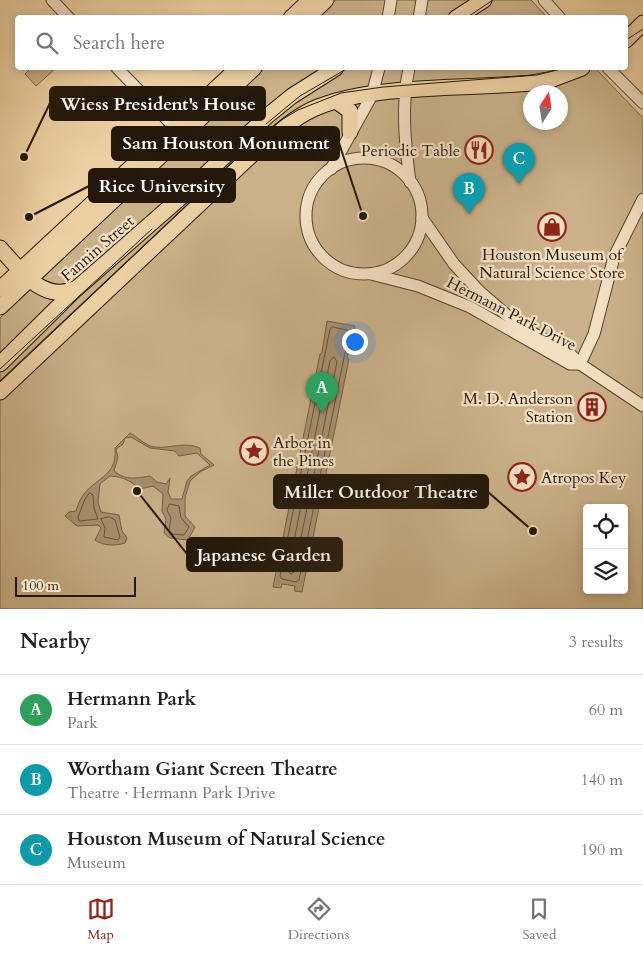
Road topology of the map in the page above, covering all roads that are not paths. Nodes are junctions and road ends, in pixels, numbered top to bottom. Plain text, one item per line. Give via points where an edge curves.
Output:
1 (52, 0) edge
2 (310, 0) edge
3 (326, 0) edge
4 (391, 0) edge
5 (422, 0) edge
6 (484, 0) edge
7 (544, 0) edge
8 (66, 15) edge
9 (294, 15) edge
10 (310, 15) edge
11 (388, 15) edge
12 (420, 15) edge
13 (461, 15) edge
14 (557, 15) edge
15 (643, 23) edge
16 (628, 38) edge
17 (119, 70) edge
18 (236, 70) edge
19 (252, 70) edge
20 (333, 70) edge
21 (378, 70) edge
22 (409, 70) edge
23 (577, 70) edge
24 (610, 70) edge
25 (405, 91) junction
26 (372, 95) junction
27 (336, 101) junction
28 (643, 103) edge
29 (179, 132) junction
30 (350, 132) junction
31 (331, 169) junction
32 (410, 182) junction
33 (643, 199) edge
34 (643, 214) edge
35 (422, 218) junction
36 (629, 227) junction
37 (0, 248) edge
38 (372, 274) junction
39 (24, 275) junction
40 (0, 289) edge
41 (76, 289) junction
42 (0, 307) edge
43 (0, 364) edge
44 (580, 364) junction
45 (0, 392) edge
46 (643, 406) edge

1 - 8 street
2 - 9 main road
3 - 10 main road
4 - 11 street
5 - 12 street
6 - 13 main road
7 - 14 street
15 - 16 main road
17 - 29 street
18 - 29 main road
19 - 29 main road
20 - 41 main road, Fannin Street via 273,112
21 - 26 street
22 - 25 street
23 - 25 main road via 531,83
24 - 28 street
25 - 26 main road
25 - 32 street via 404,125
26 - 27 main road
26 - 30 street
27 - 30 main road via 350,111
27 - 45 main road via 290,122 258,149
29 - 39 main road
30 - 31 street
31 - 32 street via 345,162 374,160 389,164
31 - 38 street via 316,185 307,206 310,239 319,253 338,268
32 - 35 street via 419,199
33 - 36 street
34 - 36 street
35 - 38 street via 419,236 410,252 397,264
35 - 44 street, Hermann Park Drive via 454,264 479,291 517,324 571,355
36 - 44 street via 609,269 596,328
37 - 39 main road
38 - 44 street, Hermann Park Drive via 418,286 470,307 570,364
39 - 40 main road
39 - 41 main road via 54,293 64,294
39 - 42 main road
41 - 43 main road, Fannin Street
44 - 46 street, Hermann Park Drive

